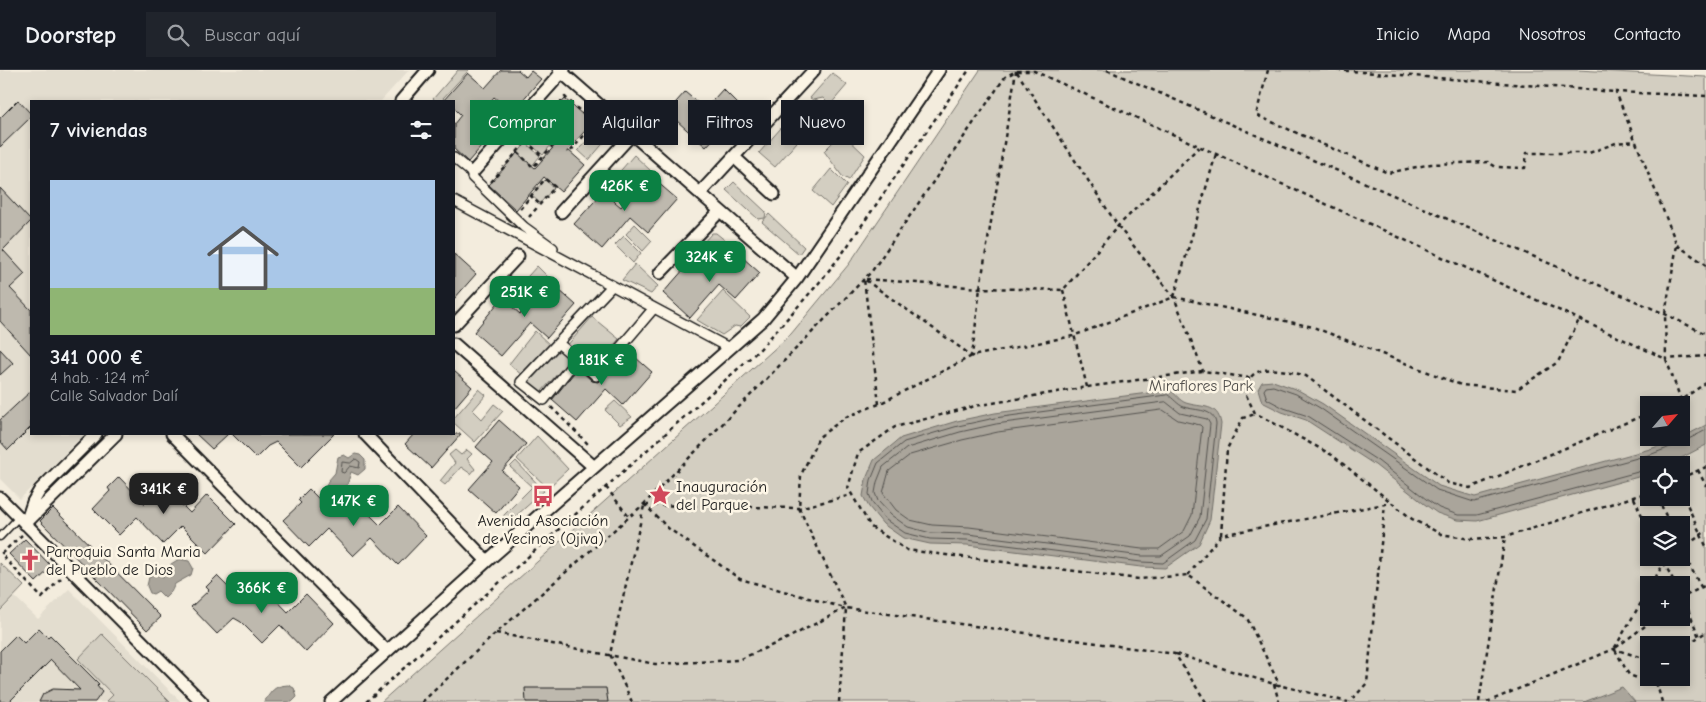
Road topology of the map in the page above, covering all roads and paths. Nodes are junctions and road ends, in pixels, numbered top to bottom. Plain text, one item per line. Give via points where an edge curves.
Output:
1 (428, 70) edge
2 (814, 70) edge
3 (939, 70) edge
4 (1107, 70) edge
5 (1268, 70) edge
6 (1338, 70) edge
7 (562, 71) edge
8 (1016, 71) edge
9 (1039, 72) edge
10 (1619, 92) junction
11 (1706, 96) edge
12 (402, 100) edge
13 (594, 100) edge
14 (574, 105) edge
15 (1636, 141) junction
16 (523, 145) edge
17 (530, 145) edge
18 (554, 145) edge
19 (622, 145) edge
20 (645, 145) edge
21 (1199, 147) junction
22 (567, 151) dead end
23 (518, 152) junction
24 (1216, 154) junction
25 (543, 157) junction
26 (734, 157) junction
27 (455, 159) edge
28 (501, 171) dead end
29 (472, 175) junction
30 (700, 193) junction
31 (774, 194) dead end
32 (531, 195) junction
33 (455, 202) edge
34 (540, 204) dead end
35 (720, 211) junction
36 (562, 212) dead end
37 (517, 213) dead end
38 (1118, 226) junction
39 (1677, 245) junction
40 (550, 252) junction
41 (518, 256) dead end
42 (1706, 265) edge
43 (660, 274) dead end
44 (797, 278) junction
45 (864, 279) junction
46 (612, 286) junction
47 (980, 288) junction
48 (1063, 290) junction
49 (1174, 297) junction
50 (654, 308) junction
51 (1665, 314) junction
52 (1579, 320) junction
53 (455, 324) edge
54 (1706, 334) edge
55 (1073, 336) junction
56 (558, 343) junction
57 (455, 345) edge
58 (730, 348) junction
59 (972, 356) junction
60 (1706, 356) edge
61 (577, 359) junction
62 (1666, 359) junction
63 (1203, 371) junction
64 (1250, 378) junction
65 (1706, 383) edge
66 (1087, 387) junction
67 (1680, 396) edge
68 (1687, 396) edge
69 (541, 398) junction
70 (879, 404) junction
71 (1255, 413) junction
72 (1640, 417) edge
73 (95, 435) edge
74 (115, 435) edge
75 (173, 435) edge
76 (366, 435) edge
77 (593, 450) dead end
78 (1706, 466) edge
79 (594, 467) junction
80 (1698, 470) junction
81 (1690, 474) edge
82 (1706, 486) edge
83 (606, 487) dead end
84 (852, 494) junction
85 (1640, 495) edge
86 (1634, 497) junction
87 (0, 498) edge
88 (644, 504) junction
89 (1687, 506) edge
90 (799, 508) junction
91 (1642, 516) edge
92 (629, 517) junction
93 (22, 525) junction
94 (1706, 531) edge
95 (1221, 535) junction
96 (1700, 535) junction
97 (0, 537) edge
98 (1505, 537) junction
99 (1690, 543) edge
100 (1706, 546) edge
101 (487, 561) junction
102 (1690, 566) edge
103 (1188, 574) junction
104 (63, 576) dead end
105 (1706, 585) edge
106 (1701, 587) junction
107 (1690, 592) edge
108 (1640, 604) edge
109 (846, 608) junction
110 (1690, 615) edge
111 (1645, 626) edge
112 (1706, 632) edge
113 (496, 633) junction
114 (1699, 637) junction
115 (1690, 642) edge
116 (1614, 648) junction
117 (387, 651) junction
118 (610, 654) junction
119 (1174, 654) junction
120 (1640, 657) edge
121 (1274, 684) junction
122 (1280, 686) junction
123 (202, 702) edge
124 (331, 702) edge
125 (422, 702) edge
126 (632, 702) edge
127 (839, 702) edge
128 (1206, 702) edge
129 (1279, 702) edge
130 (1349, 702) edge
131 (1479, 702) edge
132 (1487, 702) edge
133 (1662, 702) edge

1 - 12 street
2 - 26 street
3 - 44 street
4 - 51 path
5 - 15 path via 1256,115 1388,173 1431,164 1488,162 1496,167 1525,168 1527,153 1589,153 1616,143
6 - 10 path
7 - 13 street
7 - 29 street
8 - 9 path
8 - 38 path
8 - 45 path via 1005,77
8 - 47 path
9 - 21 path
10 - 11 path
10 - 15 path via 1616,92
14 - 22 path via 594,124 569,153
15 - 39 path
16 - 23 path
17 - 25 path
18 - 25 path
19 - 36 street
20 - 30 street
21 - 24 path
21 - 38 path
23 - 25 path via 533,167
23 - 28 path
24 - 49 path
24 - 52 path
26 - 30 street
26 - 31 street
27 - 29 street
29 - 40 street via 524,227 553,248
30 - 35 street
32 - 32 path via 540,205 555,187 544,179
32 - 34 path
32 - 37 path
33 - 40 street
35 - 43 street
35 - 44 street
38 - 48 path
38 - 49 path
39 - 42 path
39 - 51 path
40 - 46 street
41 - 53 street
44 - 58 street via 763,319
45 - 47 path
45 - 59 path
45 - 70 path
45 - 88 path
46 - 50 street
46 - 56 street
47 - 48 path
47 - 59 path
48 - 55 path
49 - 52 path via 1313,327 1462,385 1516,390 1558,362
49 - 55 path
49 - 63 path
50 - 58 street
50 - 61 street via 596,376
51 - 54 path
51 - 62 path
52 - 62 path
55 - 59 path
55 - 66 path
56 - 61 street
56 - 69 street via 521,382
57 - 79 street
58 - 79 street
59 - 70 path
60 - 62 path
61 - 69 street via 544,400
62 - 67 path
63 - 64 path
63 - 66 path
64 - 71 path via 1245,393
64 - 72 path via 1257,372 1281,370 1306,376 1448,483 1470,488
65 - 68 path
66 - 84 path via 976,406 895,427 858,453 848,488
69 - 77 path
70 - 90 path via 846,417 819,437 801,475
71 - 95 path via 1243,418 1227,449
71 - 98 path via 1332,455 1412,519 1441,534 1471,539
73 - 93 street via 40,490
74 - 93 street
75 - 117 street
76 - 101 street
78 - 80 path
79 - 101 street
80 - 81 path
80 - 82 path
83 - 92 path
84 - 90 path
84 - 103 path via 871,527 907,550 1139,579
85 - 86 path
86 - 91 path
86 - 98 path
87 - 93 street
88 - 90 path
88 - 92 path
88 - 109 path via 668,528 740,580
88 - 118 path
89 - 96 path
90 - 109 path
92 - 113 path
93 - 97 lane
93 - 104 path via 1,554 42,598
93 - 123 street
94 - 96 path
95 - 103 path
95 - 130 path via 1385,504 1367,683
96 - 99 path
96 - 100 path
98 - 131 path
101 - 117 street
102 - 106 path
103 - 122 path via 1247,618
105 - 106 path
106 - 107 path
108 - 116 path
109 - 118 path via 738,660 655,664
109 - 119 path
109 - 127 path
110 - 114 path
111 - 116 path
112 - 114 path
113 - 118 path
113 - 125 path
114 - 115 path
116 - 120 path
116 - 132 path
116 - 133 path via 1629,675 1657,685
117 - 124 street
118 - 126 path
119 - 121 path
119 - 128 path
121 - 122 path
121 - 129 path
122 - 130 path

